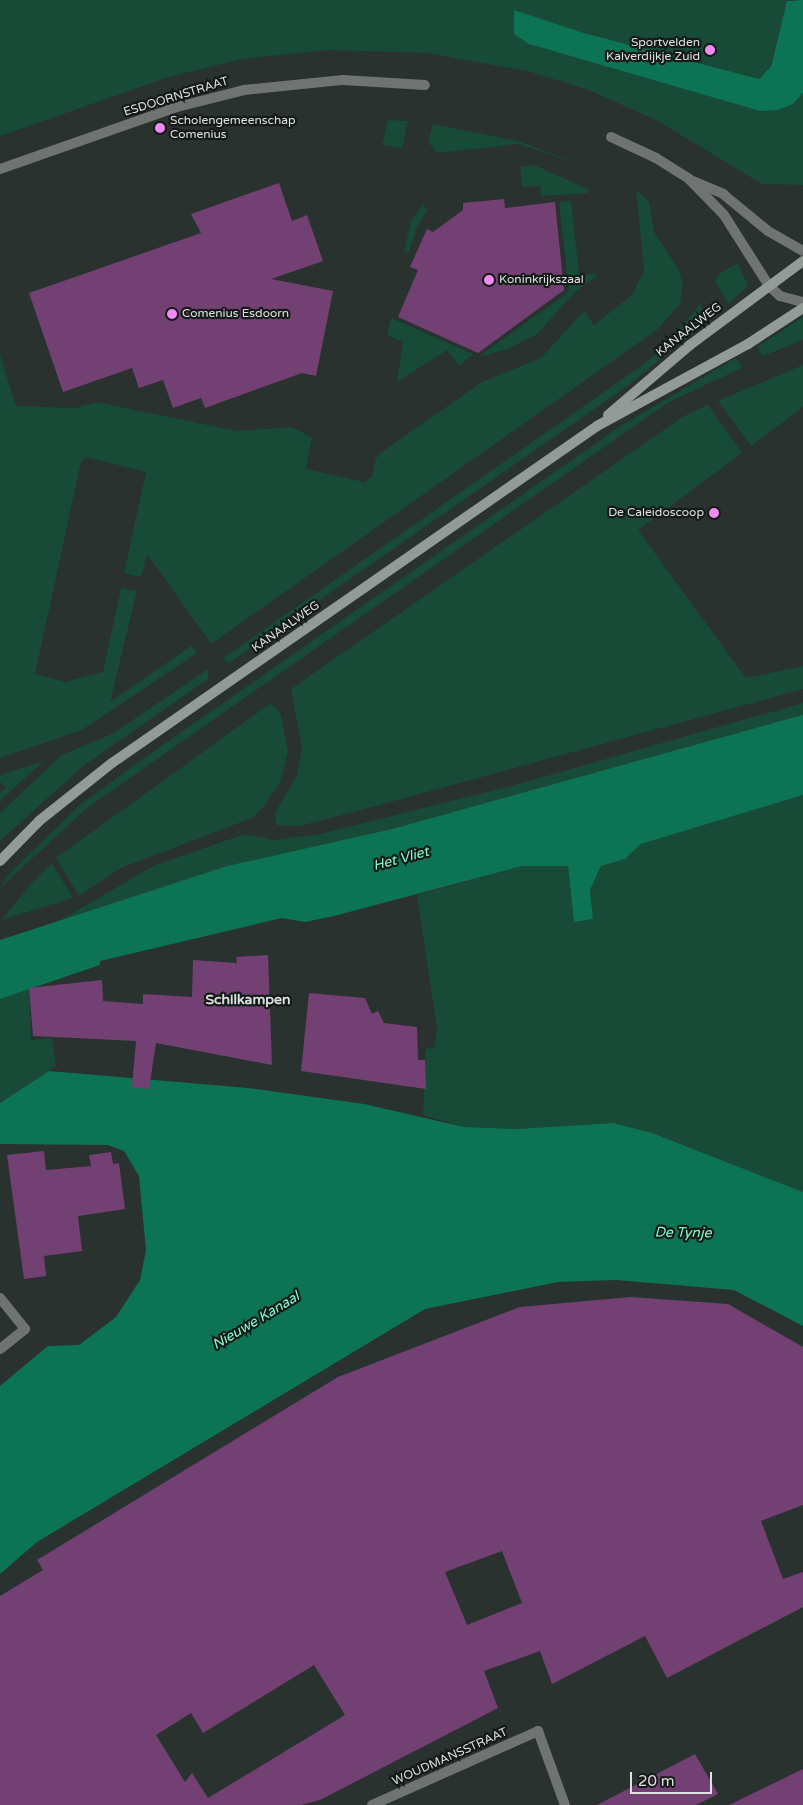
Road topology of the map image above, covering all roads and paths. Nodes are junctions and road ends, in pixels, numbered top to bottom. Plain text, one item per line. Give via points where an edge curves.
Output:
1 (425, 84) dead end
2 (611, 137) dead end
3 (0, 169) edge
4 (689, 179) junction
5 (803, 251) edge
6 (803, 261) edge
7 (769, 286) junction
8 (803, 302) edge
9 (803, 308) edge
10 (596, 426) junction
11 (0, 861) edge
12 (0, 1298) edge
13 (0, 1349) edge
14 (372, 1805) edge
15 (565, 1805) edge

1 - 3 street, ESDOORNSTRAAT via 343,80 244,90 177,107
2 - 4 street via 656,158
4 - 5 street via 723,194 768,231
4 - 7 street via 724,215
6 - 7 main road, KANAALWEG
7 - 8 street via 780,296
7 - 10 main road, KANAALWEG via 648,379
9 - 10 main road, KANAALWEG via 748,344
10 - 11 main road, KANAALWEG via 105,769 39,821
12 - 13 street via 25,1330
14 - 15 street, WOUDMANSSTRAAT via 538,1731

